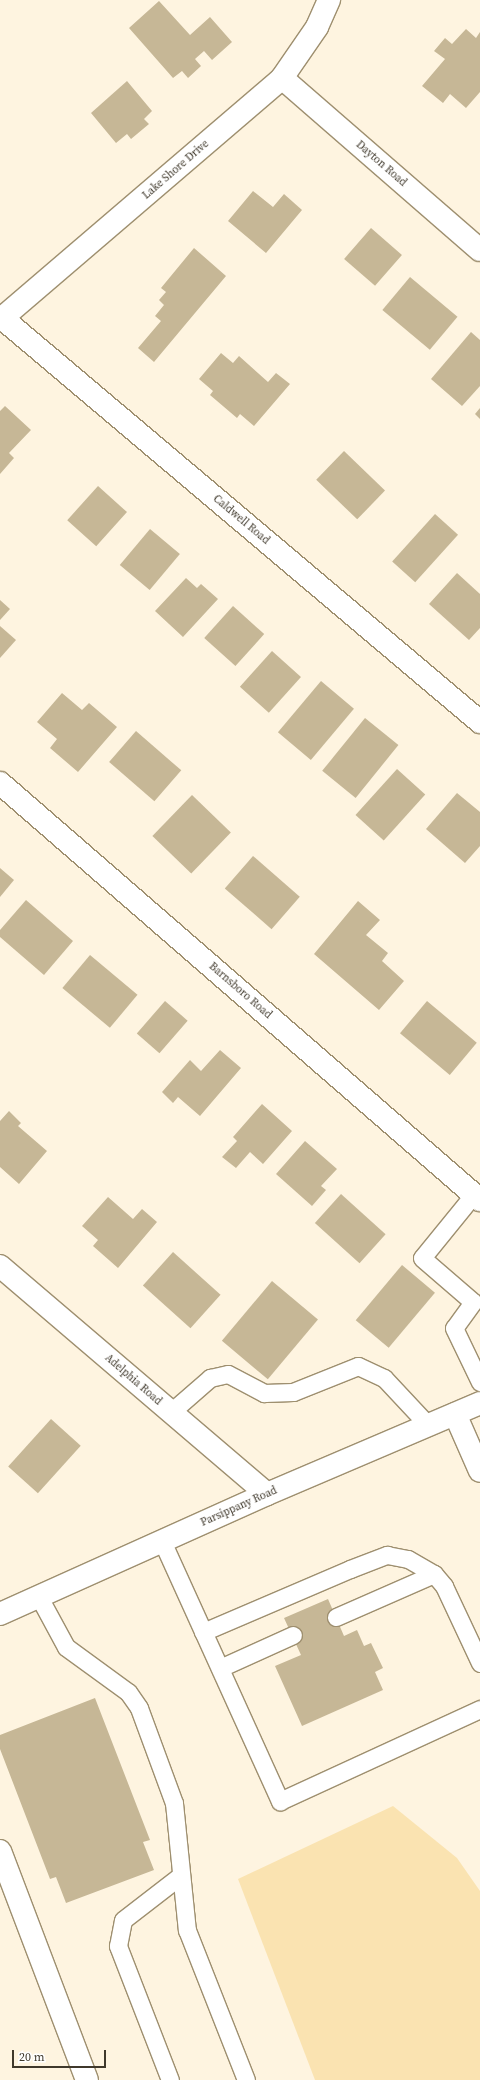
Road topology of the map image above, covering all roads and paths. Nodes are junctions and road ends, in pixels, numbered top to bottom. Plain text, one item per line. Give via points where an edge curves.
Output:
1 (329, 0) edge
2 (282, 78) junction
3 (480, 250) edge
4 (1, 319) edge
5 (480, 722) edge
6 (0, 783) edge
7 (477, 1197) edge
8 (0, 1266) edge
9 (477, 1305) edge
10 (480, 1382) edge
11 (480, 1404) edge
12 (171, 1412) junction
13 (455, 1414) junction
14 (428, 1425) junction
15 (480, 1471) edge
16 (267, 1494) junction
17 (162, 1542) junction
18 (434, 1574) junction
19 (39, 1597) junction
20 (0, 1614) edge
21 (336, 1617) dead end
22 (204, 1632) junction
23 (292, 1635) dead end
24 (480, 1662) edge
25 (220, 1668) junction
26 (480, 1709) edge
27 (0, 1851) edge
28 (180, 1876) junction
29 (87, 2080) edge
30 (170, 2080) edge
31 (246, 2080) edge

1 - 2 street, Lake Shore Drive via 317,27
2 - 3 street, Dayton Road
2 - 4 street, Lake Shore Drive
4 - 5 street, Caldwell Road
6 - 7 street, Barnsboro Road
7 - 9 lane via 422,1258
8 - 12 street, Adelphia Road
9 - 10 lane via 454,1328
11 - 13 street, Parsippany Road
12 - 14 lane via 210,1378 228,1374 264,1393 293,1392 358,1366 384,1378
12 - 16 street, Adelphia Road
13 - 14 street, Parsippany Road
13 - 15 street
14 - 16 street, Parsippany Road
16 - 17 street, Parsippany Road
17 - 19 street, Parsippany Road
17 - 22 lane
18 - 21 lane
18 - 22 lane via 408,1559 387,1555 350,1568
18 - 24 lane via 444,1586
19 - 20 street, Parsippany Road
19 - 28 lane via 66,1647 128,1692 139,1708 174,1803
22 - 25 lane
23 - 25 lane
25 - 26 lane via 280,1801
27 - 29 street
28 - 30 lane via 123,1920 118,1946
28 - 31 lane via 187,1930

